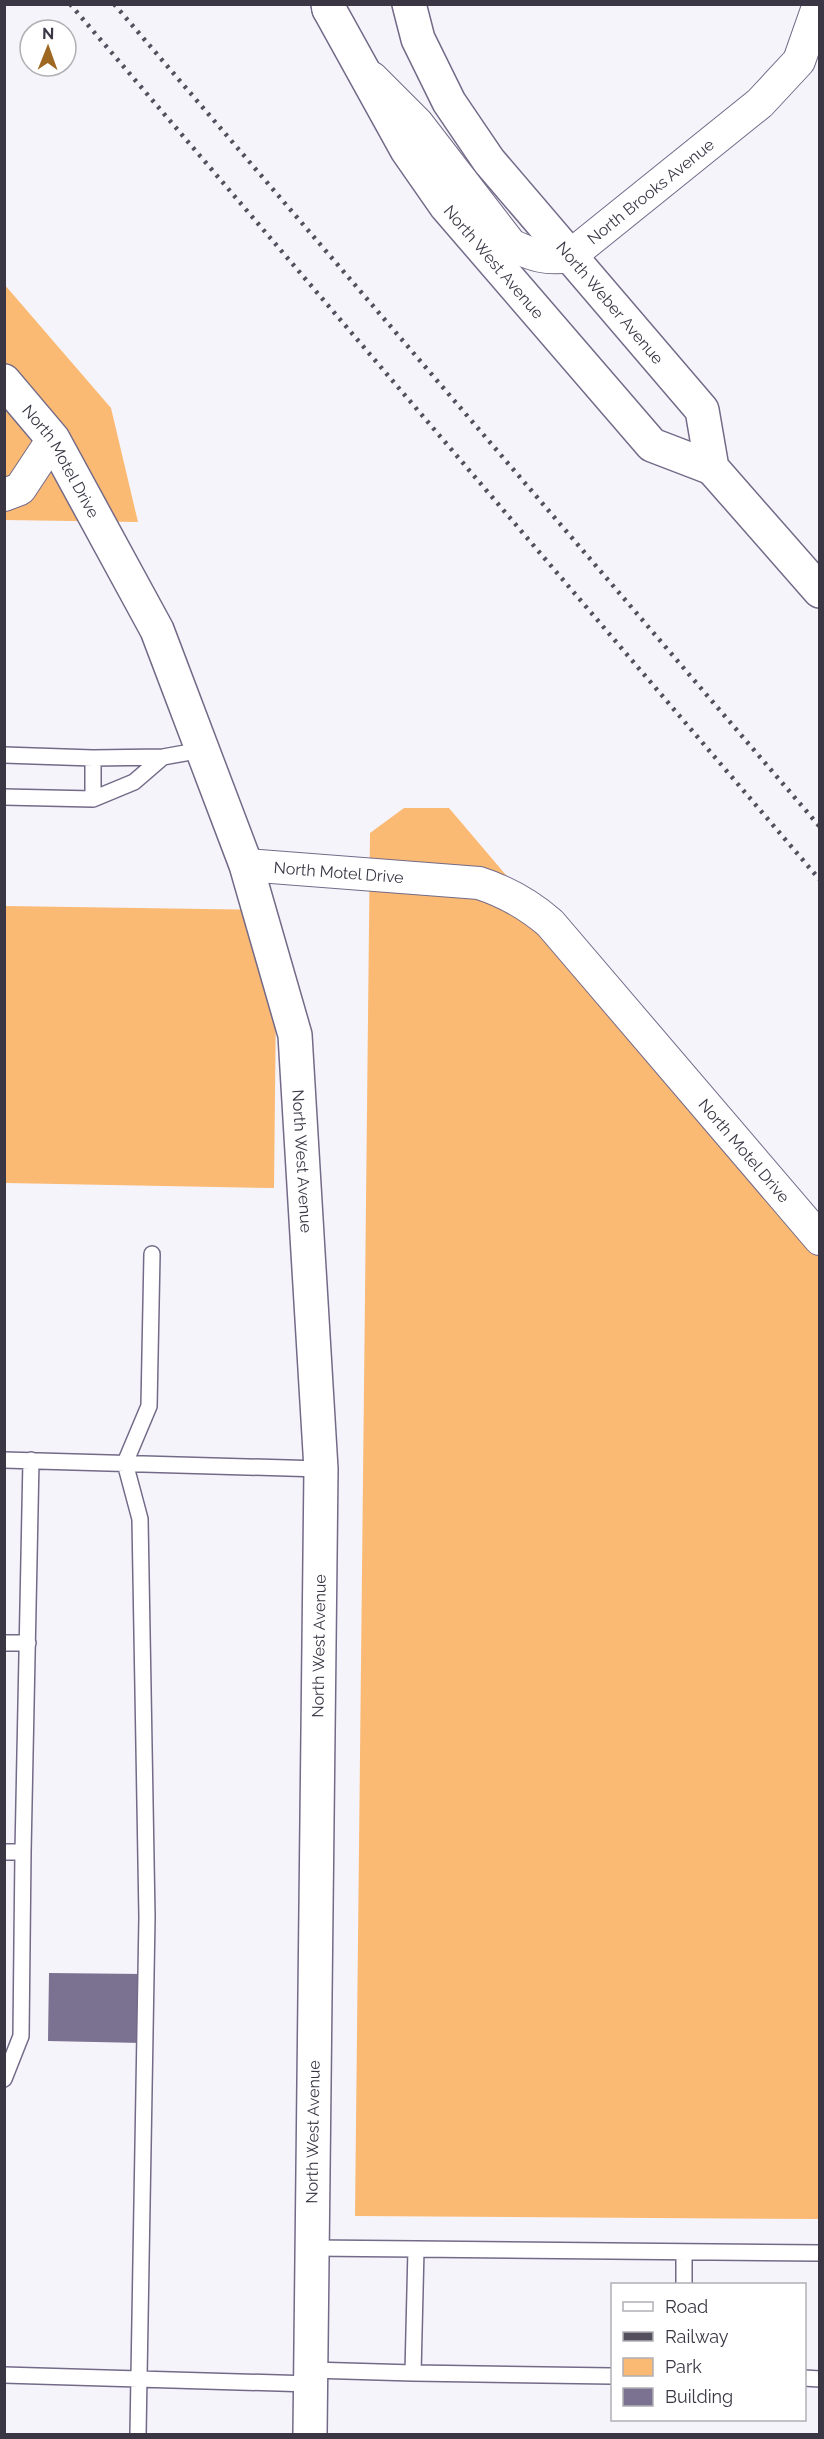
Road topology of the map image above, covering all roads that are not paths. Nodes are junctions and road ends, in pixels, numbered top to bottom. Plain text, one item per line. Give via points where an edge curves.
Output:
1 (409, 4) edge
2 (819, 4) edge
3 (325, 6) edge
4 (359, 66) junction
5 (809, 70) edge
6 (570, 256) junction
7 (4, 381) edge
8 (53, 439) junction
9 (712, 468) junction
10 (4, 495) edge
11 (819, 591) edge
12 (202, 750) junction
13 (4, 755) edge
14 (163, 757) junction
15 (93, 758) junction
16 (4, 797) edge
17 (93, 799) junction
18 (246, 866) junction
19 (819, 1239) edge
20 (152, 1254) dead end
21 (4, 1460) edge
22 (31, 1460) junction
23 (125, 1463) junction
24 (321, 1469) junction
25 (4, 1643) edge
26 (27, 1643) junction
27 (4, 1852) edge
28 (23, 1852) junction
29 (4, 2079) edge
30 (312, 2248) junction
31 (416, 2249) junction
32 (684, 2252) junction
33 (819, 2253) edge
34 (684, 2283) edge
35 (413, 2373) junction
36 (4, 2375) edge
37 (611, 2376) edge
38 (311, 2377) junction
39 (139, 2380) junction
40 (138, 2434) edge
41 (310, 2434) edge

1 - 6 main road, North Weber Avenue via 418,39 449,102 489,161
2 - 5 street, North Brooks Avenue
3 - 4 main road, North West Avenue
4 - 6 street via 417,123 511,245 530,255 552,259
4 - 9 main road, North West Avenue via 407,150 446,206 652,445
5 - 6 street, North Brooks Avenue via 760,103
6 - 9 main road, North Weber Avenue via 702,410
7 - 8 main road, North Motel Drive
8 - 10 street via 20,489
8 - 12 main road, North Motel Drive via 157,630
9 - 11 main road
12 - 14 lane
12 - 18 main road, North Motel Drive
13 - 15 lane
14 - 15 lane
14 - 17 lane via 134,782
15 - 17 lane
16 - 17 lane
18 - 19 street, North Motel Drive via 479,883 528,904 550,923
18 - 24 main road, North West Avenue via 295,1035
20 - 23 lane via 149,1406
21 - 22 lane
22 - 23 lane
22 - 26 lane
23 - 24 lane
23 - 39 lane via 140,1519 147,1917
24 - 30 main road, North West Avenue
25 - 26 lane
26 - 28 lane
27 - 28 lane
28 - 29 lane via 21,2036
30 - 31 lane
30 - 38 main road, North West Avenue
31 - 32 lane
31 - 35 lane
32 - 33 lane
32 - 34 lane
35 - 37 lane
35 - 38 lane
36 - 39 lane
38 - 39 lane
38 - 41 main road, North West Avenue
39 - 40 lane

